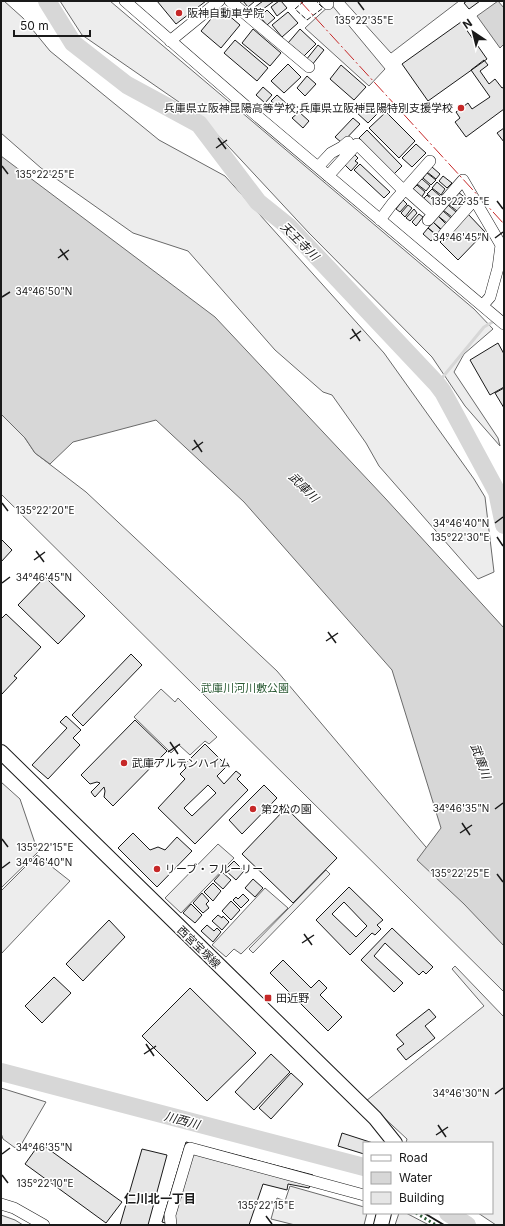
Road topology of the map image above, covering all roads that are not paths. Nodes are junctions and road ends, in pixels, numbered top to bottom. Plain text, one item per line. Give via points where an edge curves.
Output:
1 (124, 1) edge
2 (218, 1) edge
3 (230, 1) edge
4 (170, 41) junction
5 (309, 67) dead end
6 (348, 142) dead end
7 (430, 161) dead end
8 (318, 167) junction
9 (328, 176) junction
10 (404, 190) junction
11 (474, 200) junction
12 (380, 220) junction
13 (444, 234) dead end
14 (503, 244) edge
15 (483, 305) junction
16 (504, 324) edge
17 (1, 752) edge
18 (394, 1142) edge
19 (363, 1195) edge
20 (1, 1204) edge
21 (384, 1214) edge
22 (44, 1225) edge
23 (171, 1225) edge
24 (381, 1225) edge

1 - 4 street
2 - 4 street
3 - 5 street
4 - 8 street
6 - 8 street via 331,153
7 - 10 street
8 - 9 street
9 - 10 street via 357,144 388,179
9 - 12 street
10 - 11 street via 431,217 463,180
10 - 12 street
11 - 13 street
11 - 14 street
12 - 15 street
14 - 15 street via 490,297
15 - 16 street
17 - 18 main road, 西宮宝塚線 via 375,1118
19 - 23 street via 190,1148 170,1215
20 - 22 street via 14,1208
21 - 24 main road

